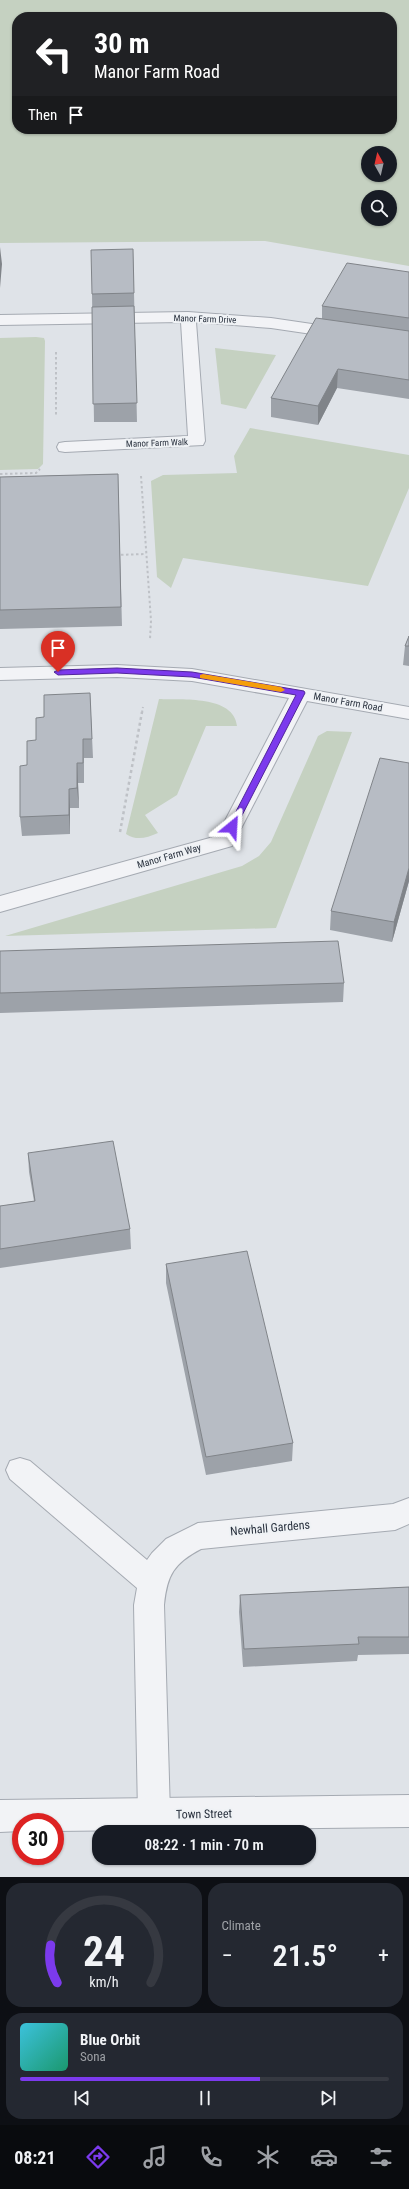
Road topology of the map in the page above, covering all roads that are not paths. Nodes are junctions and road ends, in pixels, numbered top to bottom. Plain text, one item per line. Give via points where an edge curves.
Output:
1 (188, 317) junction
2 (0, 320) edge
3 (355, 335) edge
4 (65, 447) road end
5 (0, 674) edge
6 (301, 693) junction
7 (409, 713) edge
8 (0, 904) edge
9 (20, 1470) dead end
10 (409, 1511) edge
11 (151, 1582) junction
12 (409, 1811) edge
13 (154, 1814) junction
14 (0, 1816) edge

1 - 2 street, Manor Farm Drive
1 - 3 street, Manor Farm Drive via 271,323
1 - 4 street, Manor Farm Walk via 197,441
5 - 6 street, Manor Farm Road via 117,671 192,675
6 - 7 street, Manor Farm Road
6 - 8 street, Manor Farm Way via 225,841
9 - 11 street
10 - 11 street, Newhall Gardens via 395,1517 198,1536 177,1546 161,1561
11 - 13 street, Newhall Gardens via 149,1604
12 - 13 street, Town Street
13 - 14 street, Town Street

